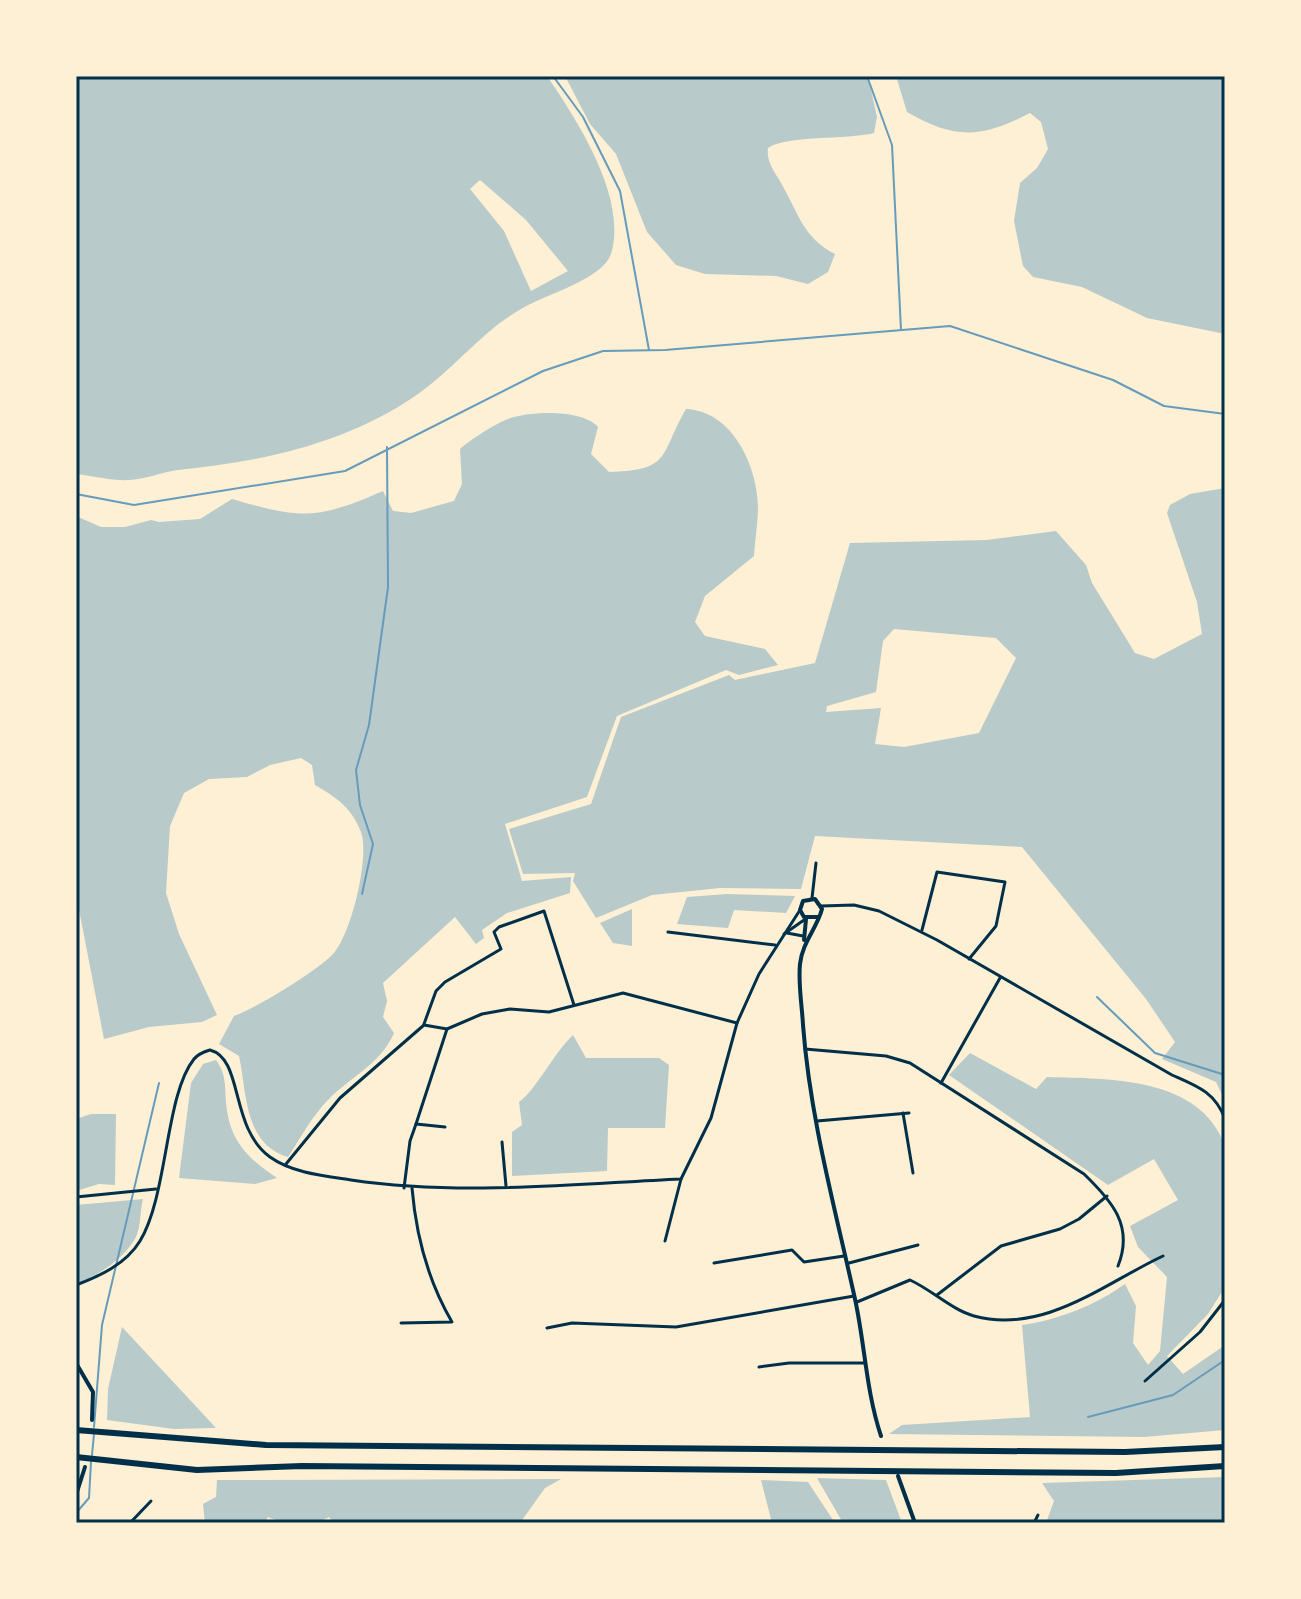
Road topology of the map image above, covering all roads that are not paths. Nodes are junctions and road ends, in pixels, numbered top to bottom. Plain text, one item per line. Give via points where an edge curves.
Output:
1 (816, 863) dead end
2 (812, 898) junction
3 (821, 906) junction
4 (800, 910) junction
5 (818, 917) junction
6 (806, 919) junction
7 (668, 932) dead end
8 (921, 932) junction
9 (787, 933) junction
10 (781, 936) junction
11 (804, 944) junction
12 (775, 945) junction
13 (969, 959) junction
14 (1000, 978) junction
15 (574, 1005) junction
16 (737, 1023) junction
17 (424, 1025) junction
18 (447, 1029) junction
19 (805, 1049) junction
20 (941, 1083) junction
21 (903, 1113) junction
22 (909, 1113) dead end
23 (1225, 1119) edge
24 (815, 1121) junction
25 (416, 1124) junction
26 (445, 1127) dead end
27 (502, 1142) dead end
28 (286, 1164) junction
29 (913, 1173) dead end
30 (681, 1179) junction
31 (506, 1187) junction
32 (404, 1188) junction
33 (412, 1188) junction
34 (157, 1189) junction
35 (1107, 1196) junction
36 (76, 1197) edge
37 (665, 1241) dead end
38 (918, 1245) dead end
39 (845, 1256) junction
40 (1163, 1256) dead end
41 (714, 1263) dead end
42 (846, 1264) junction
43 (1118, 1266) dead end
44 (76, 1285) edge
45 (937, 1295) junction
46 (855, 1299) junction
47 (1225, 1300) edge
48 (401, 1323) dead end
49 (547, 1328) dead end
50 (865, 1363) junction
51 (77, 1366) edge
52 (759, 1367) dead end
53 (1145, 1381) dead end
54 (92, 1420) dead end
55 (76, 1430) edge
56 (881, 1436) dead end
57 (1225, 1447) edge
58 (76, 1457) edge
59 (1225, 1466) edge
60 (85, 1467) dead end
61 (898, 1476) dead end
62 (76, 1495) edge
63 (151, 1501) dead end
64 (1038, 1515) dead end
65 (130, 1523) edge
66 (915, 1523) edge
67 (1034, 1523) edge

1 - 2 street
2 - 3 street
2 - 4 street via 803,901
3 - 5 street
3 - 8 street via 879,911
4 - 6 street
4 - 10 street
5 - 6 street
5 - 11 street
6 - 9 street
6 - 11 street
7 - 12 street
8 - 13 street
8 - 13 street via 937,872 1005,882 996,926
9 - 10 street
9 - 11 street via 801,934
10 - 12 street
11 - 19 street via 800,973
12 - 16 street
13 - 14 street
14 - 20 street
14 - 23 street via 1206,1090
15 - 16 street via 623,993
15 - 17 street via 544,911 499,927 494,932 501,949 445,982 436,991
15 - 18 street via 549,1012 510,1009 482,1014
16 - 30 street via 711,1118
17 - 18 street
17 - 28 street via 340,1098
18 - 25 street
19 - 20 street via 886,1056 910,1063
19 - 24 street
20 - 35 street via 1084,1174
21 - 22 street
21 - 24 street
21 - 29 street
24 - 39 street
25 - 26 street
25 - 32 street
27 - 31 street
28 - 32 street
28 - 34 street via 251,1137 239,1113 232,1069 210,1050 192,1060
30 - 31 street
30 - 37 street
31 - 33 street
32 - 33 street
33 - 48 street via 423,1251 452,1322
34 - 36 street
34 - 44 street via 142,1239 132,1252
35 - 43 street via 1124,1231
35 - 45 street via 1060,1229 1001,1246
38 - 42 street
39 - 41 street via 804,1262 792,1250
39 - 42 street
40 - 45 street via 1072,1304 1020,1320 971,1316
42 - 46 street
45 - 46 street via 910,1280
46 - 49 street via 676,1327 572,1323
46 - 50 street
47 - 53 street via 1200,1332
50 - 52 street
50 - 56 street
51 - 54 street via 93,1392
55 - 57 highway via 266,1445 1116,1452
58 - 59 highway via 208,1470 302,1466 1127,1473
60 - 62 street
61 - 66 street
63 - 65 street
64 - 67 street

